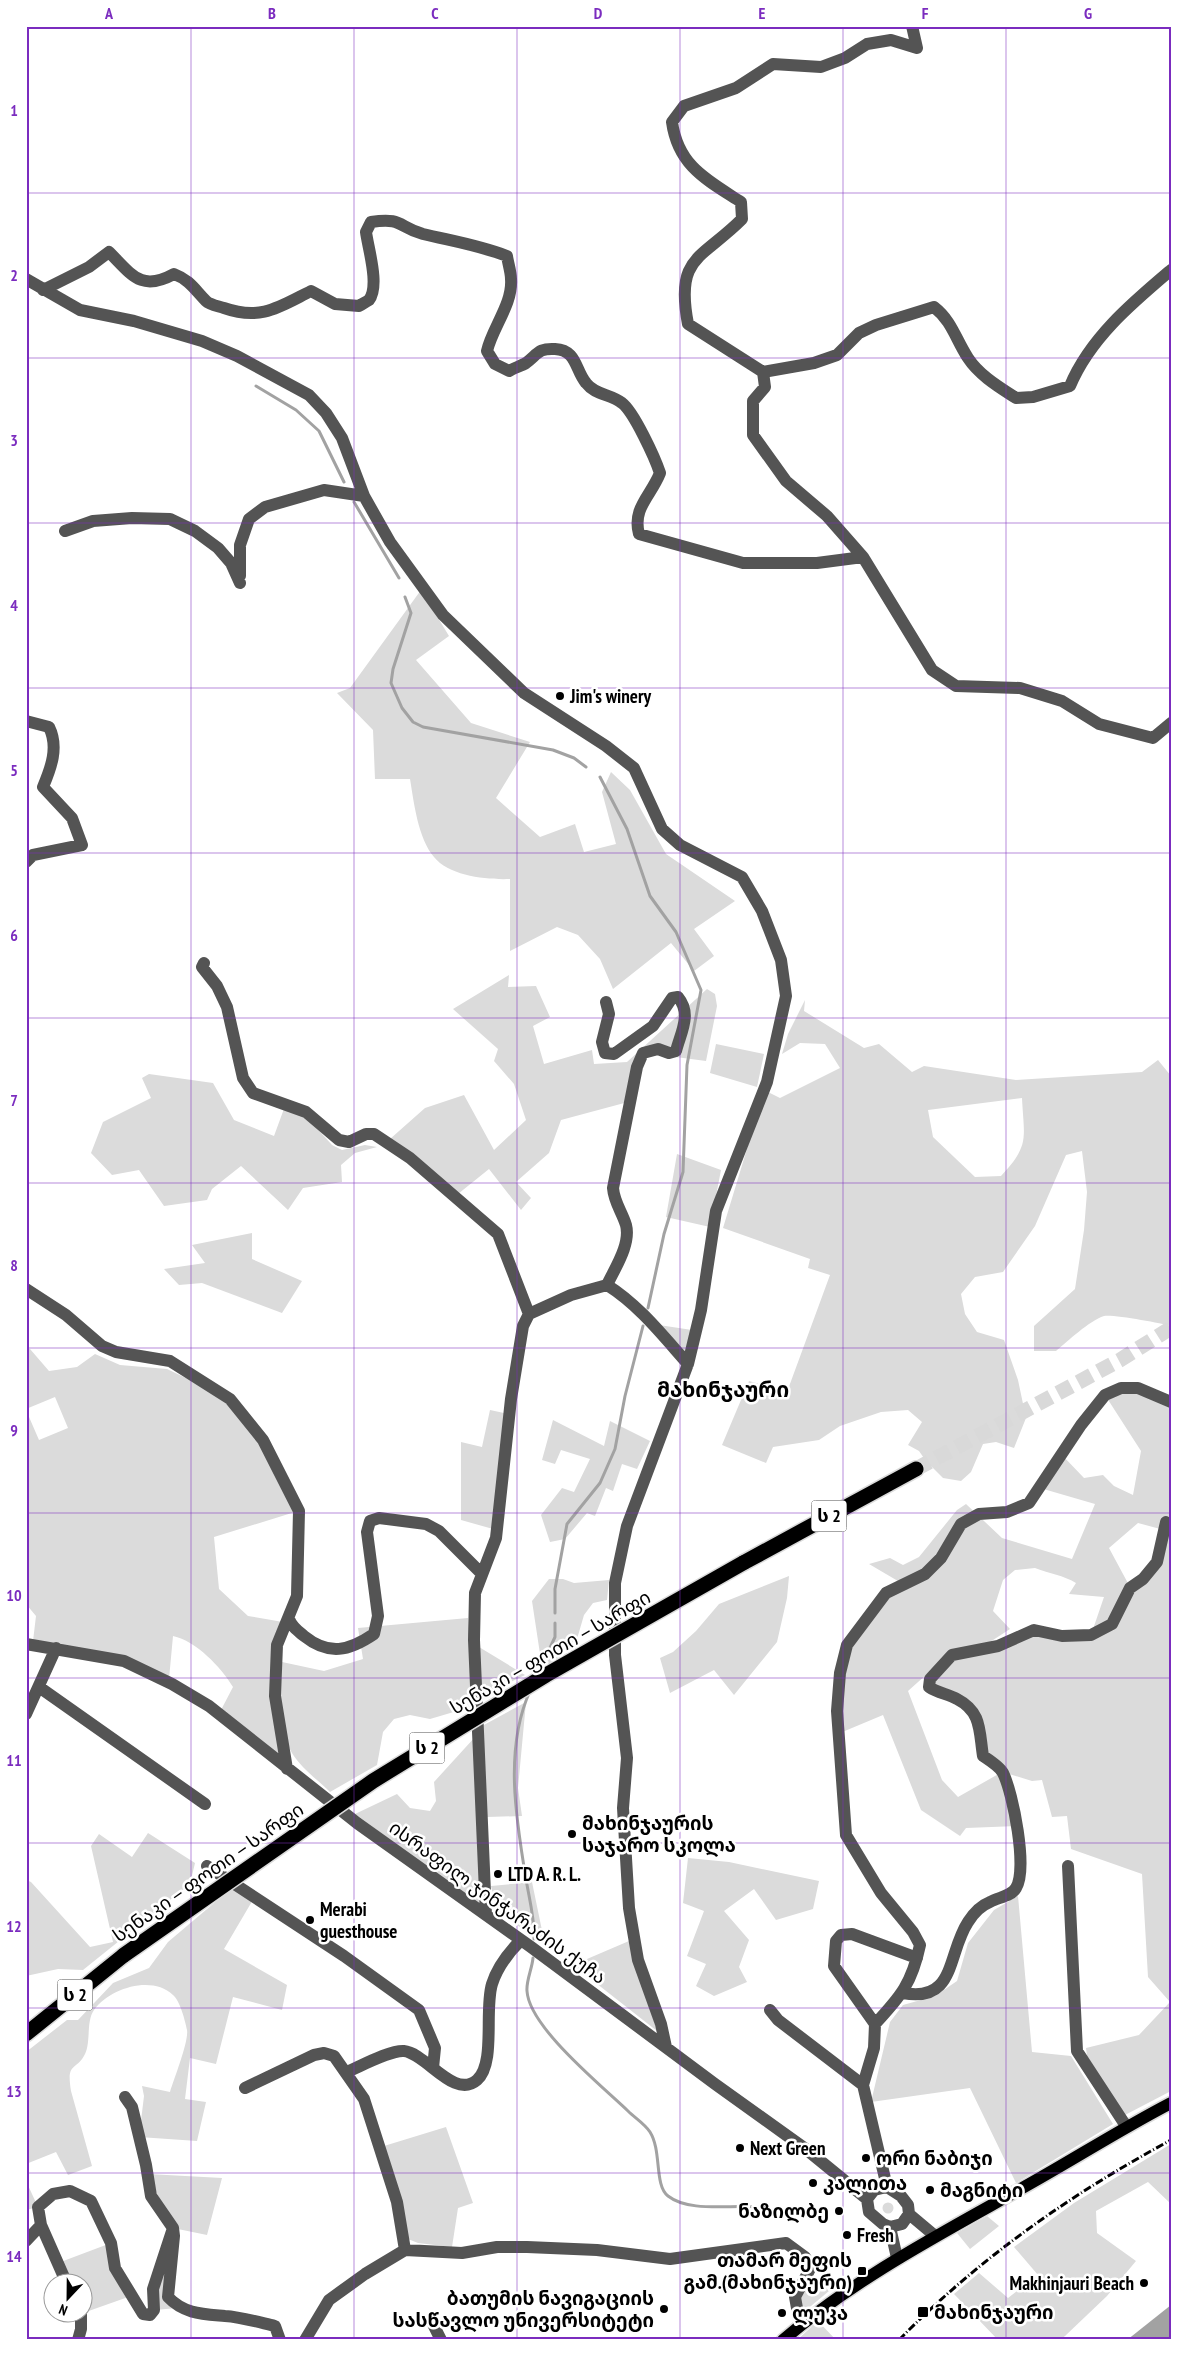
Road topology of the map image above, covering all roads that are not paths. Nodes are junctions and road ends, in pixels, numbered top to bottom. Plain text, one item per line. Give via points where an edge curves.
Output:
1 (912, 26) edge
2 (1171, 270) edge
3 (26, 280) edge
4 (44, 290) junction
5 (763, 372) junction
6 (364, 496) junction
7 (65, 530) dead end
8 (863, 557) junction
9 (26, 721) edge
10 (1171, 723) edge
11 (26, 862) edge
12 (204, 963) dead end
13 (606, 1002) dead end
14 (607, 1285) junction
15 (26, 1289) edge
16 (529, 1314) junction
17 (688, 1364) junction
18 (1171, 1402) edge
19 (916, 1469) tunnel mouth
20 (1166, 1522) dead end
21 (481, 1573) junction
22 (288, 1619) junction
23 (26, 1644) edge
24 (56, 1648) junction
25 (39, 1687) junction
26 (26, 1714) edge
27 (287, 1768) junction
28 (205, 1804) dead end
29 (206, 1866) dead end
30 (1068, 1866) dead end
31 (486, 1915) junction
32 (521, 1940) junction
33 (917, 1958) junction
34 (903, 1993) junction
35 (770, 2010) dead end
36 (875, 2024) junction
37 (26, 2034) edge
38 (666, 2046) junction
39 (433, 2068) junction
40 (347, 2072) junction
41 (864, 2085) junction
42 (245, 2088) dead end
43 (125, 2097) dead end
44 (1171, 2103) edge
45 (1126, 2126) junction
46 (887, 2187) junction
47 (867, 2199) junction
48 (909, 2214) junction
49 (41, 2225) junction
50 (890, 2227) junction
51 (173, 2228) junction
52 (934, 2235) junction
53 (26, 2241) edge
54 (405, 2250) junction
55 (897, 2258) junction
56 (63, 2274) edge
57 (431, 2320) dead end
58 (81, 2324) edge
59 (800, 2326) junction
60 (78, 2340) edge
61 (280, 2340) edge
62 (306, 2340) edge
63 (441, 2340) edge
64 (783, 2340) edge

1 - 5 street via 917,48 891,40 867,44 845,58 821,67 773,64 736,88 684,106 672,122 685,159 698,174 741,202 742,219 700,253 687,271 684,301 688,324
2 - 5 street via 1127,308 1080,363 1070,386 1050,393 1016,398 999,387 968,359 952,326 934,307 859,333 837,355 814,363
3 - 4 street
4 - 6 street via 80,310 134,321 202,341 309,395 326,412 342,438
4 - 8 street via 89,267 109,252 145,282 158,283 174,274 185,278 207,302 233,311 267,313 311,290 335,304 359,306 369,299 373,288 366,232 371,222 399,221 421,233 478,245 507,256 511,281 506,305 486,351 495,364 509,371 526,363 540,350 564,351 574,358 586,384 597,393 622,403 651,448 660,473 641,504 636,522 639,534 743,563 817,563
5 - 8 street via 765,387 753,402 753,436 786,482 828,516
6 - 7 street via 324,490 265,507 249,519 240,545 240,584 231,563 218,548 195,531 170,519 93,521
6 - 17 street via 390,542 443,615 524,693 634,768 662,829 680,845 742,877 762,911 778,952 786,996 767,1082 716,1210 701,1310
8 - 10 street via 932,670 956,686 1020,688 1062,702 1098,724 1153,738
9 - 11 street via 49,727 54,737 54,750 43,787 72,818 82,845 33,855
12 - 16 street via 202,967 217,986 227,1007 243,1078 252,1093 306,1112 340,1140 349,1142 374,1134 410,1158 498,1234
13 - 14 street via 609,1014 602,1042 605,1053 614,1054 653,1026 672,998 678,997 685,1006 685,1020 676,1051 643,1053 637,1067 613,1188 626,1225 625,1245
14 - 16 street via 571,1295
14 - 17 street via 644,1315
15 - 22 street via 66,1315 102,1346 116,1352 170,1360 230,1399 264,1440 299,1511 297,1596
16 - 21 street via 523,1326 510,1399 496,1538
17 - 38 street via 627,1526 614,1583 615,1655 627,1758 623,1808 629,1908 638,1960
18 - 33 street via 1138,1388 1121,1388 1105,1395 1029,1503 1007,1512 979,1514 961,1524 941,1558 925,1574 886,1593 847,1645 840,1673 838,1711 846,1835 881,1893 913,1932 920,1945
19 - 37 highway, სენაკი — ფოთი — სარფი / ს 2, bridge via 546,1675 373,1781 124,1955
20 - 34 street via 1157,1562 1143,1579 1130,1588 1112,1624 1091,1634 1062,1636 1034,1630 998,1646 952,1655 930,1678 929,1687 956,1698 978,1717 983,1756 1003,1772 1022,1860 1017,1888 1012,1894 989,1902 975,1913 960,1934 947,1976 938,1990 926,1994
21 - 22 street via 439,1531 426,1524 379,1518 370,1521 367,1532 378,1616 374,1634 338,1650 322,1648 291,1625
21 - 31 street via 475,1593 474,1640
22 - 27 street via 277,1645 275,1696
23 - 24 street, ისრაფილ ჯინჭარაძის ქუჩა
24 - 25 street
24 - 27 street, ისრაფილ ჯინჭარაძის ქუჩა via 124,1661 172,1684 209,1706
25 - 26 street
25 - 28 street
27 - 31 street, ისრაფილ ჯინჭარაძის ქუჩა via 357,1823
29 - 39 street via 420,2010 435,2048
30 - 45 street via 1077,2051
31 - 32 street, ისრაფილ ჯინჭარაძის ქუჩა
32 - 38 street, ისრაფილ ჯინჭარაძის ქუჩა
32 - 39 street via 510,1951 492,1984 484,2074 466,2085 448,2080
33 - 34 street
33 - 36 street via 852,1934 841,1934 836,1941 834,1966
34 - 36 street
35 - 41 street via 778,2020
36 - 41 street via 874,2048
38 - 47 street, ისრაფილ ჯინჭარაძის ქუჩა via 807,2150
39 - 40 street via 404,2051
40 - 42 street via 334,2056 324,2053
40 - 54 street via 364,2099 381,2149 397,2202
41 - 46 street
43 - 51 street via 132,2107 151,2196
44 - 45 main road
45 - 52 main road via 1007,2197
46 - 47 street via 874,2190
46 - 48 street via 901,2196 908,2205
47 - 50 street, ისრაფილ ჯინჭარაძის ქუჩა via 869,2212
48 - 50 street via 902,2224
48 - 52 street
49 - 51 street via 38,2207 53,2194 70,2191 91,2201 111,2244 115,2268 143,2314 150,2315 154,2310 153,2289 157,2270
49 - 53 street
49 - 56 street
50 - 55 street
51 - 61 street via 168,2297 174,2304 205,2315 275,2326
52 - 55 main road
54 - 59 street via 462,2253 497,2247 527,2247 597,2250 670,2259 786,2243 805,2257 811,2267 795,2297
54 - 62 street via 329,2300
55 - 59 main road
57 - 63 street
58 - 60 street
59 - 64 main road

